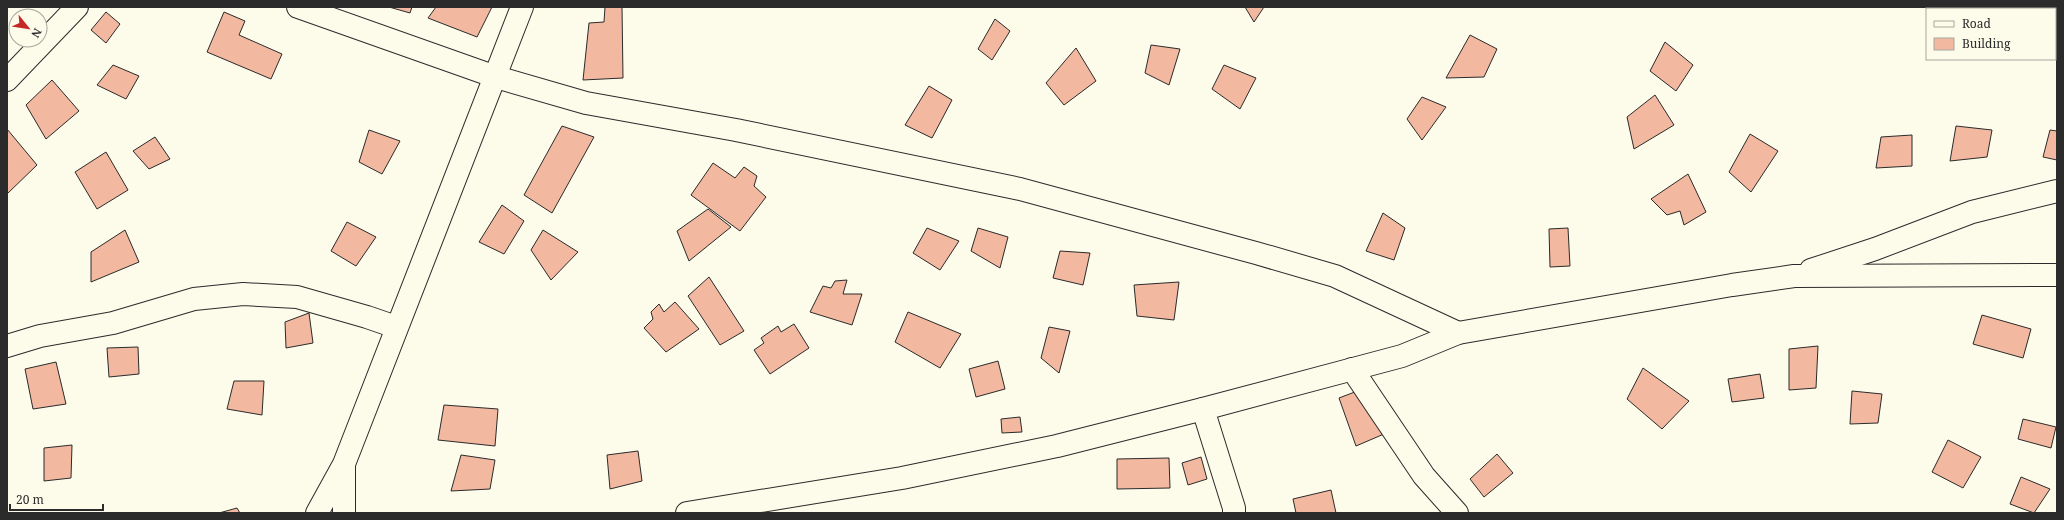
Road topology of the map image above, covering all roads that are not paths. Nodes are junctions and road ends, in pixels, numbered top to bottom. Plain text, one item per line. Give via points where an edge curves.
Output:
1 (77, 7) edge
2 (298, 7) edge
3 (522, 7) edge
4 (496, 77) junction
5 (7, 80) edge
6 (2057, 191) edge
7 (2057, 275) edge
8 (1794, 276) junction
9 (396, 327) junction
10 (1458, 334) junction
11 (7, 346) edge
12 (1352, 369) junction
13 (1203, 410) junction
14 (344, 464) junction
15 (317, 513) edge
16 (344, 513) edge
17 (687, 513) edge
18 (1234, 513) edge
19 (1457, 513) edge

1 - 5 street
2 - 4 street
3 - 4 street
4 - 9 street
4 - 10 street via 586,103 736,130 1020,189 1335,276
6 - 8 street via 1972,212
7 - 8 street
8 - 10 street
9 - 11 street via 297,297 243,294 194,299 113,322 40,336
9 - 14 street
10 - 12 street via 1402,356
12 - 13 street
12 - 19 street via 1424,476
13 - 17 street via 1058,446 902,478
13 - 18 street
14 - 15 street
14 - 16 street

